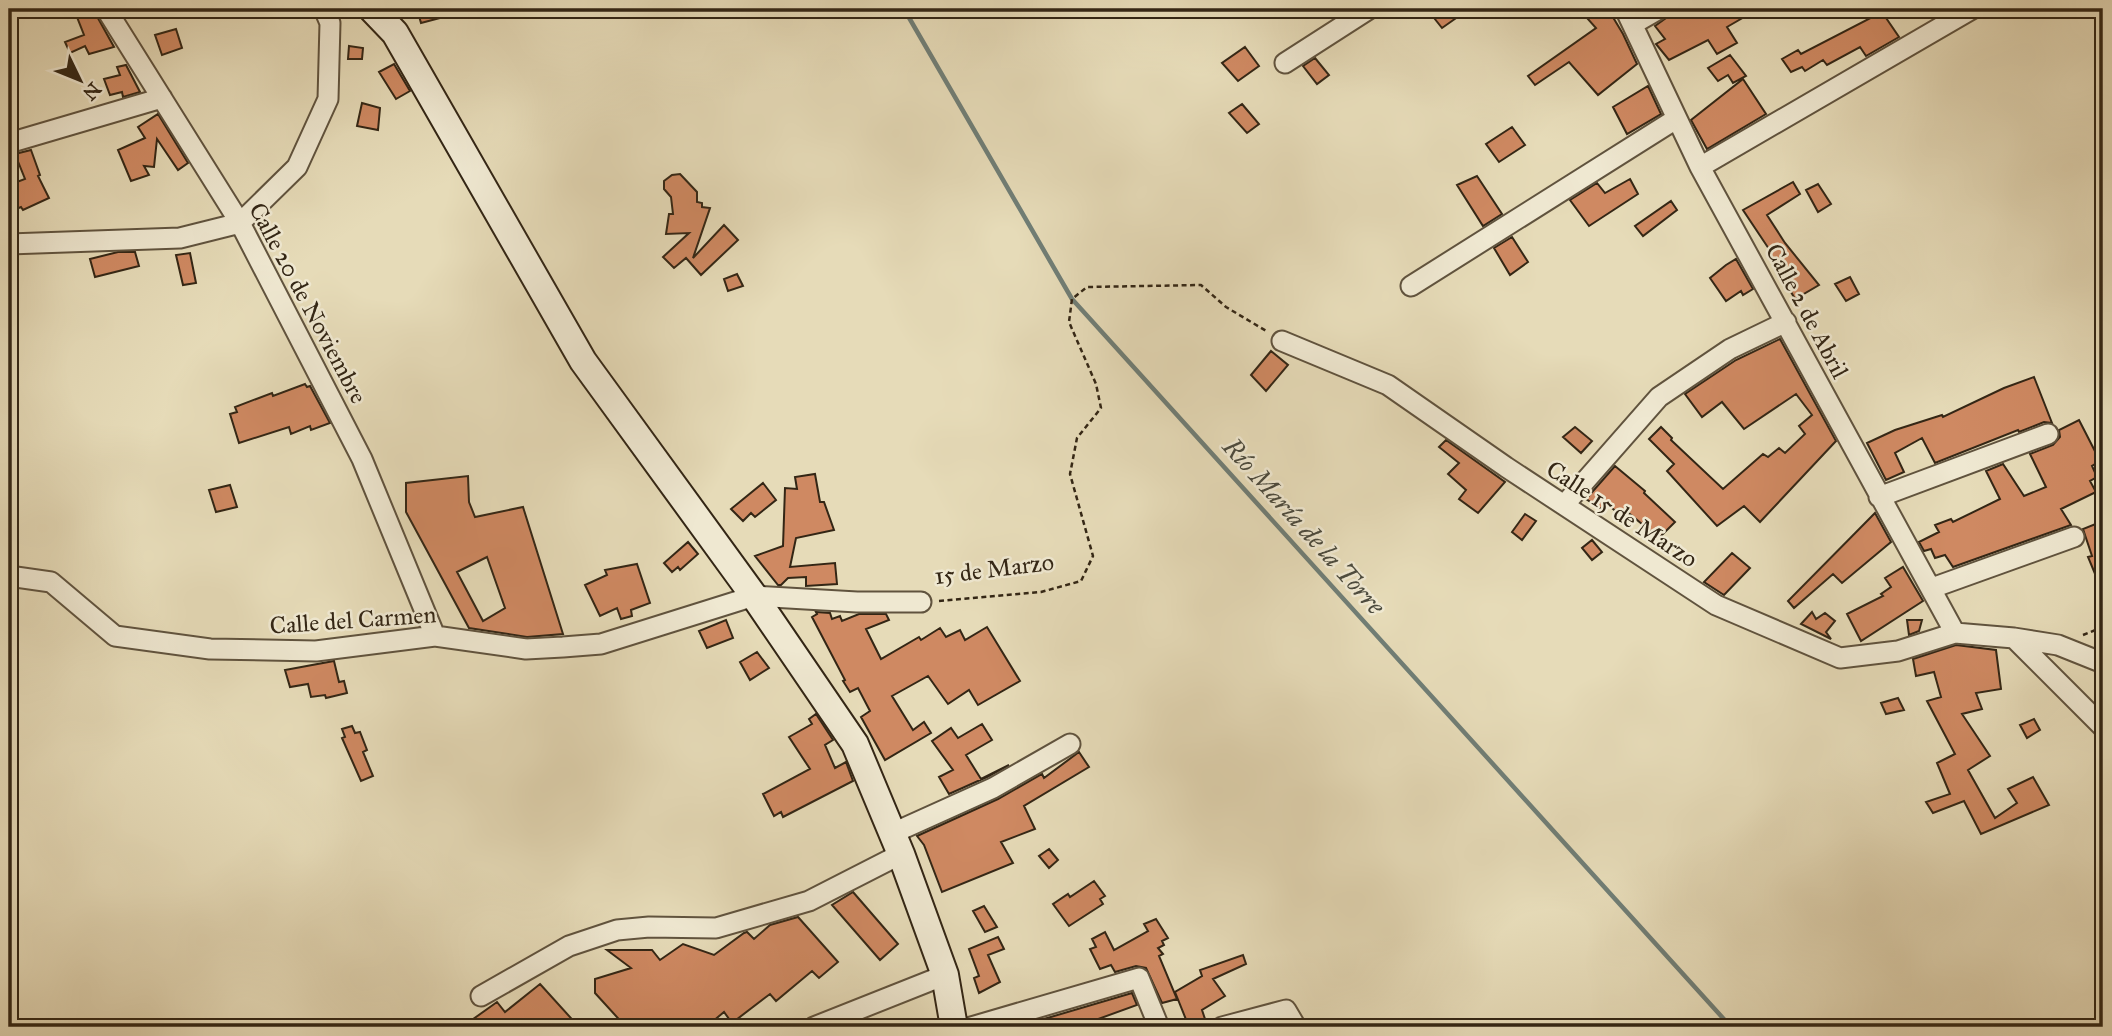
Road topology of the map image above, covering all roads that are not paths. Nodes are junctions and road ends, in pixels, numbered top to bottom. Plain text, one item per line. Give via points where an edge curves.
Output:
1 (106, 9) edge
2 (324, 9) edge
3 (372, 9) edge
4 (1370, 9) edge
5 (1659, 9) edge
6 (1972, 9) edge
7 (1629, 17) edge
8 (1285, 63) dead end
9 (162, 98) junction
10 (1676, 119) junction
11 (9, 143) edge
12 (1700, 167) junction
13 (240, 223) junction
14 (12, 241) edge
15 (1411, 286) dead end
16 (1786, 322) junction
17 (1282, 341) road end
18 (2048, 434) dead end
19 (1879, 496) junction
20 (1565, 504) junction
21 (2074, 537) dead end
22 (9, 576) edge
23 (1932, 588) junction
24 (754, 596) junction
25 (921, 602) road end
26 (1955, 633) junction
27 (435, 636) junction
28 (2014, 638) junction
29 (2103, 663) edge
30 (2103, 727) edge
31 (1070, 744) dead end
32 (896, 844) junction
33 (945, 975) junction
34 (481, 996) dead end
35 (814, 1027) edge
36 (954, 1027) edge
37 (971, 1027) edge
38 (1158, 1027) edge
39 (1222, 1027) edge
40 (1296, 1027) edge

1 - 9 street, Calle 20 de Noviembre
2 - 13 street via 330,23 327,99 297,167
3 - 24 main road via 395,33 583,361
4 - 8 street
5 - 7 street
6 - 12 street
7 - 10 street, Calle 2 de Abril
9 - 11 street
9 - 13 street, Calle 20 de Noviembre
10 - 12 street, Calle 2 de Abril
10 - 15 street
12 - 16 street, Calle 2 de Abril
13 - 14 street via 180,238
13 - 27 street, Calle 20 de Noviembre via 362,459
16 - 19 street, Calle 2 de Abril
16 - 20 street via 1730,349 1659,397
17 - 20 street, Calle 15 de Marzo via 1388,385
18 - 19 street
19 - 23 street, Calle 2 de Abril
20 - 26 street, Calle 15 de Marzo via 1716,605 1840,658 1898,651
21 - 23 street
22 - 27 street, Calle del Carmen via 51,582 115,636 210,649 316,651
23 - 26 street, Calle 2 de Abril
24 - 25 street, 15 de Marzo
24 - 27 street, Calle del Carmen via 601,644 526,649
24 - 32 main road via 855,744
26 - 28 street
28 - 29 street via 2058,645
28 - 30 street
31 - 32 street
32 - 33 main road
32 - 34 street via 809,901 716,928 617,930 569,946
33 - 35 street
33 - 36 main road
37 - 38 street via 1139,978
39 - 40 street via 1286,1010

